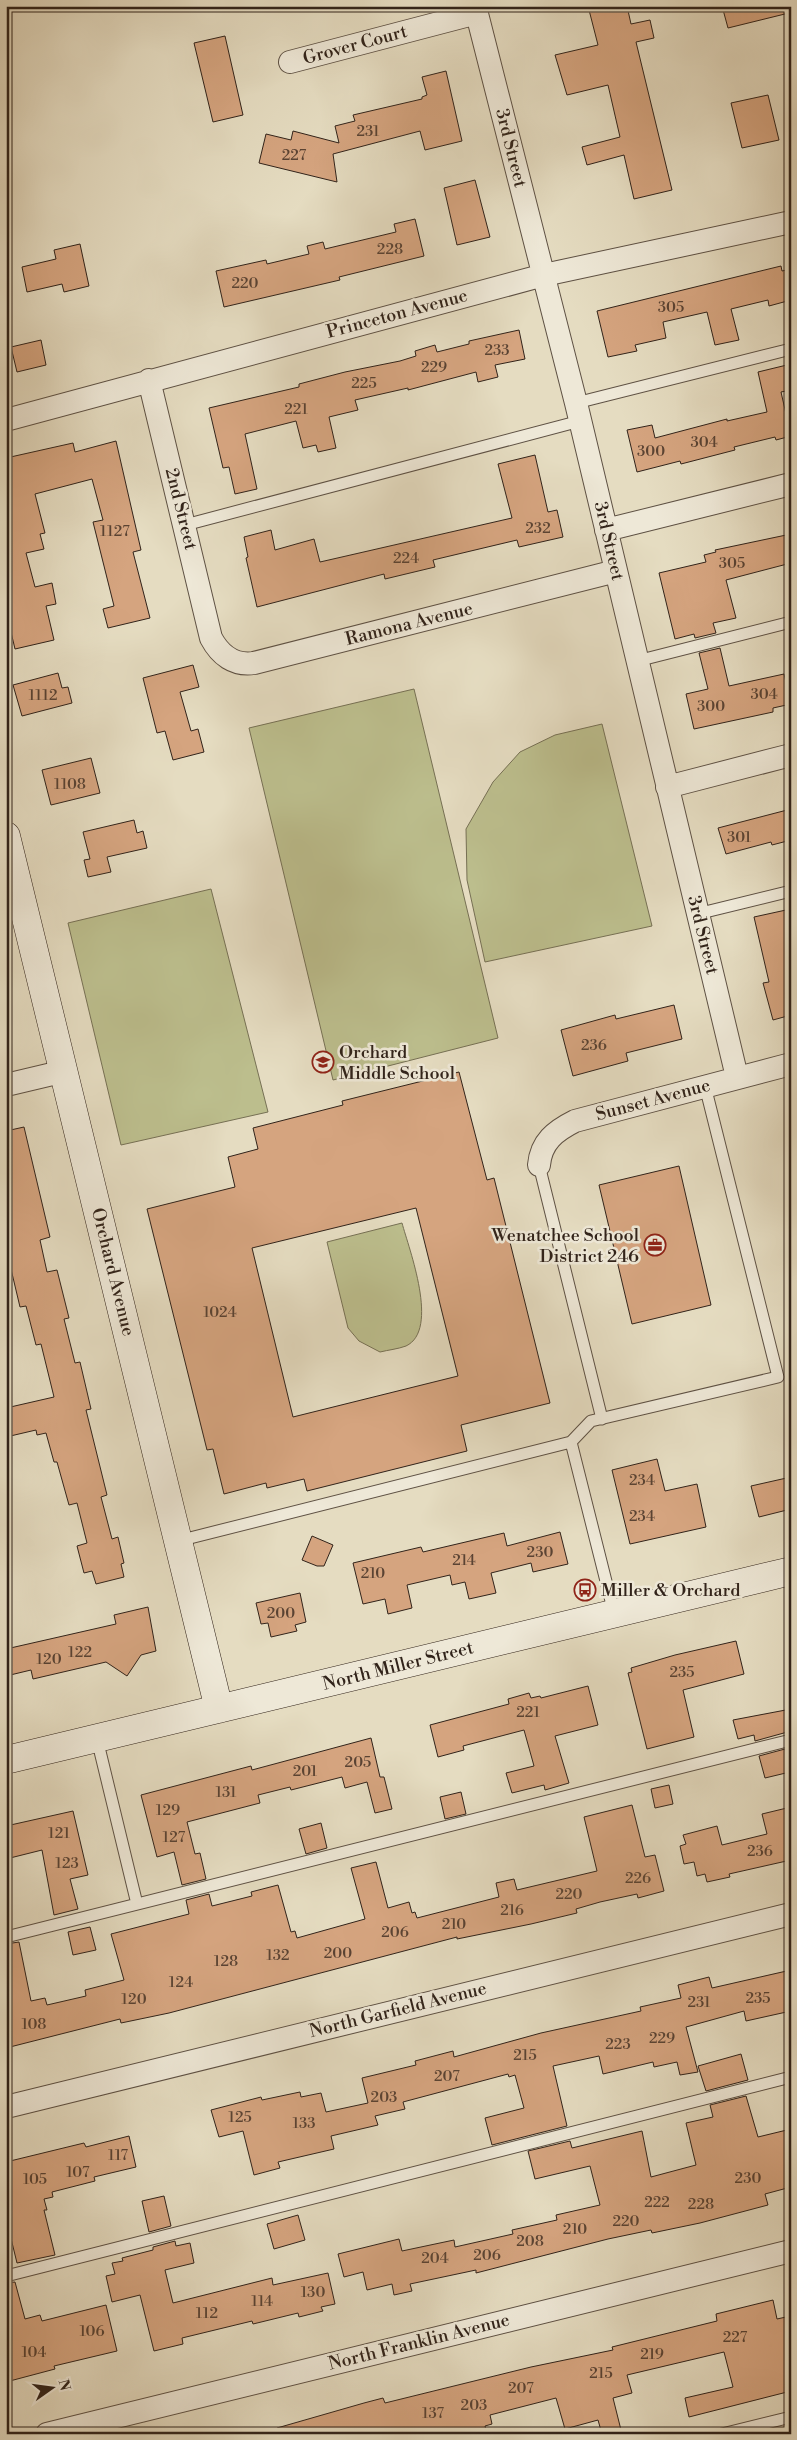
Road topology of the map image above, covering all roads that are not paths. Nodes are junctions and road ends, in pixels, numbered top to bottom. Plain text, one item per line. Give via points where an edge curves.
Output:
1 (476, 10) edge
2 (290, 62) dead end
3 (791, 222) edge
4 (544, 275) junction
5 (791, 349) edge
6 (149, 380) junction
7 (578, 412) junction
8 (6, 420) edge
9 (791, 484) edge
10 (185, 526) junction
11 (606, 530) junction
12 (616, 571) junction
13 (791, 622) edge
14 (211, 638) joint
15 (637, 661) junction
16 (791, 756) edge
17 (667, 786) junction
18 (6, 836) edge
19 (791, 891) edge
20 (697, 914) junction
21 (791, 1064) edge
22 (65, 1071) junction
23 (737, 1077) junction
24 (6, 1085) edge
25 (705, 1086) junction
26 (539, 1165) joint
27 (602, 1419) junction
28 (571, 1442) junction
29 (178, 1541) junction
30 (791, 1571) edge
31 (614, 1613) junction
32 (219, 1709) junction
33 (97, 1739) junction
34 (791, 1740) edge
35 (6, 1760) edge
36 (137, 1904) junction
37 (791, 1914) edge
38 (6, 1937) edge
39 (791, 2077) edge
40 (6, 2107) edge
41 (791, 2251) edge
42 (6, 2276) edge
43 (791, 2417) edge
44 (47, 2434) edge
45 (722, 2434) edge

1 - 2 street, Grover Court
1 - 4 street, 3rd Street
3 - 4 street, Princeton Avenue
4 - 6 street, Princeton Avenue
4 - 7 street, 3rd Street
5 - 7 lane
6 - 8 street, Princeton Avenue
6 - 10 street, 2nd Street
7 - 10 lane
7 - 11 street, 3rd Street
9 - 11 street
10 - 14 street, 2nd Street
11 - 12 street, 3rd Street
12 - 14 street, Ramona Avenue via 244,665 217,650
12 - 15 street, 3rd Street
13 - 15 lane
15 - 17 street, 3rd Street
16 - 17 street
17 - 20 street, 3rd Street
18 - 22 street, Orchard Avenue
19 - 20 lane
20 - 23 street, 3rd Street
21 - 23 street, Sunset Avenue
22 - 24 street
22 - 29 street, Orchard Avenue
23 - 25 street, Sunset Avenue
25 - 26 street, Sunset Avenue via 575,1121 560,1128 549,1138
25 - 27 lane via 778,1378
26 - 27 lane
27 - 28 lane via 591,1422
28 - 29 lane
28 - 31 lane
29 - 32 street, Orchard Avenue
30 - 31 street, North Miller Street
31 - 32 street, North Miller Street
32 - 33 street, North Miller Street
33 - 35 street, North Miller Street
33 - 36 lane
34 - 36 lane
36 - 38 lane
37 - 40 street, North Garfield Avenue
39 - 42 lane
41 - 44 street, North Franklin Avenue
43 - 45 lane

